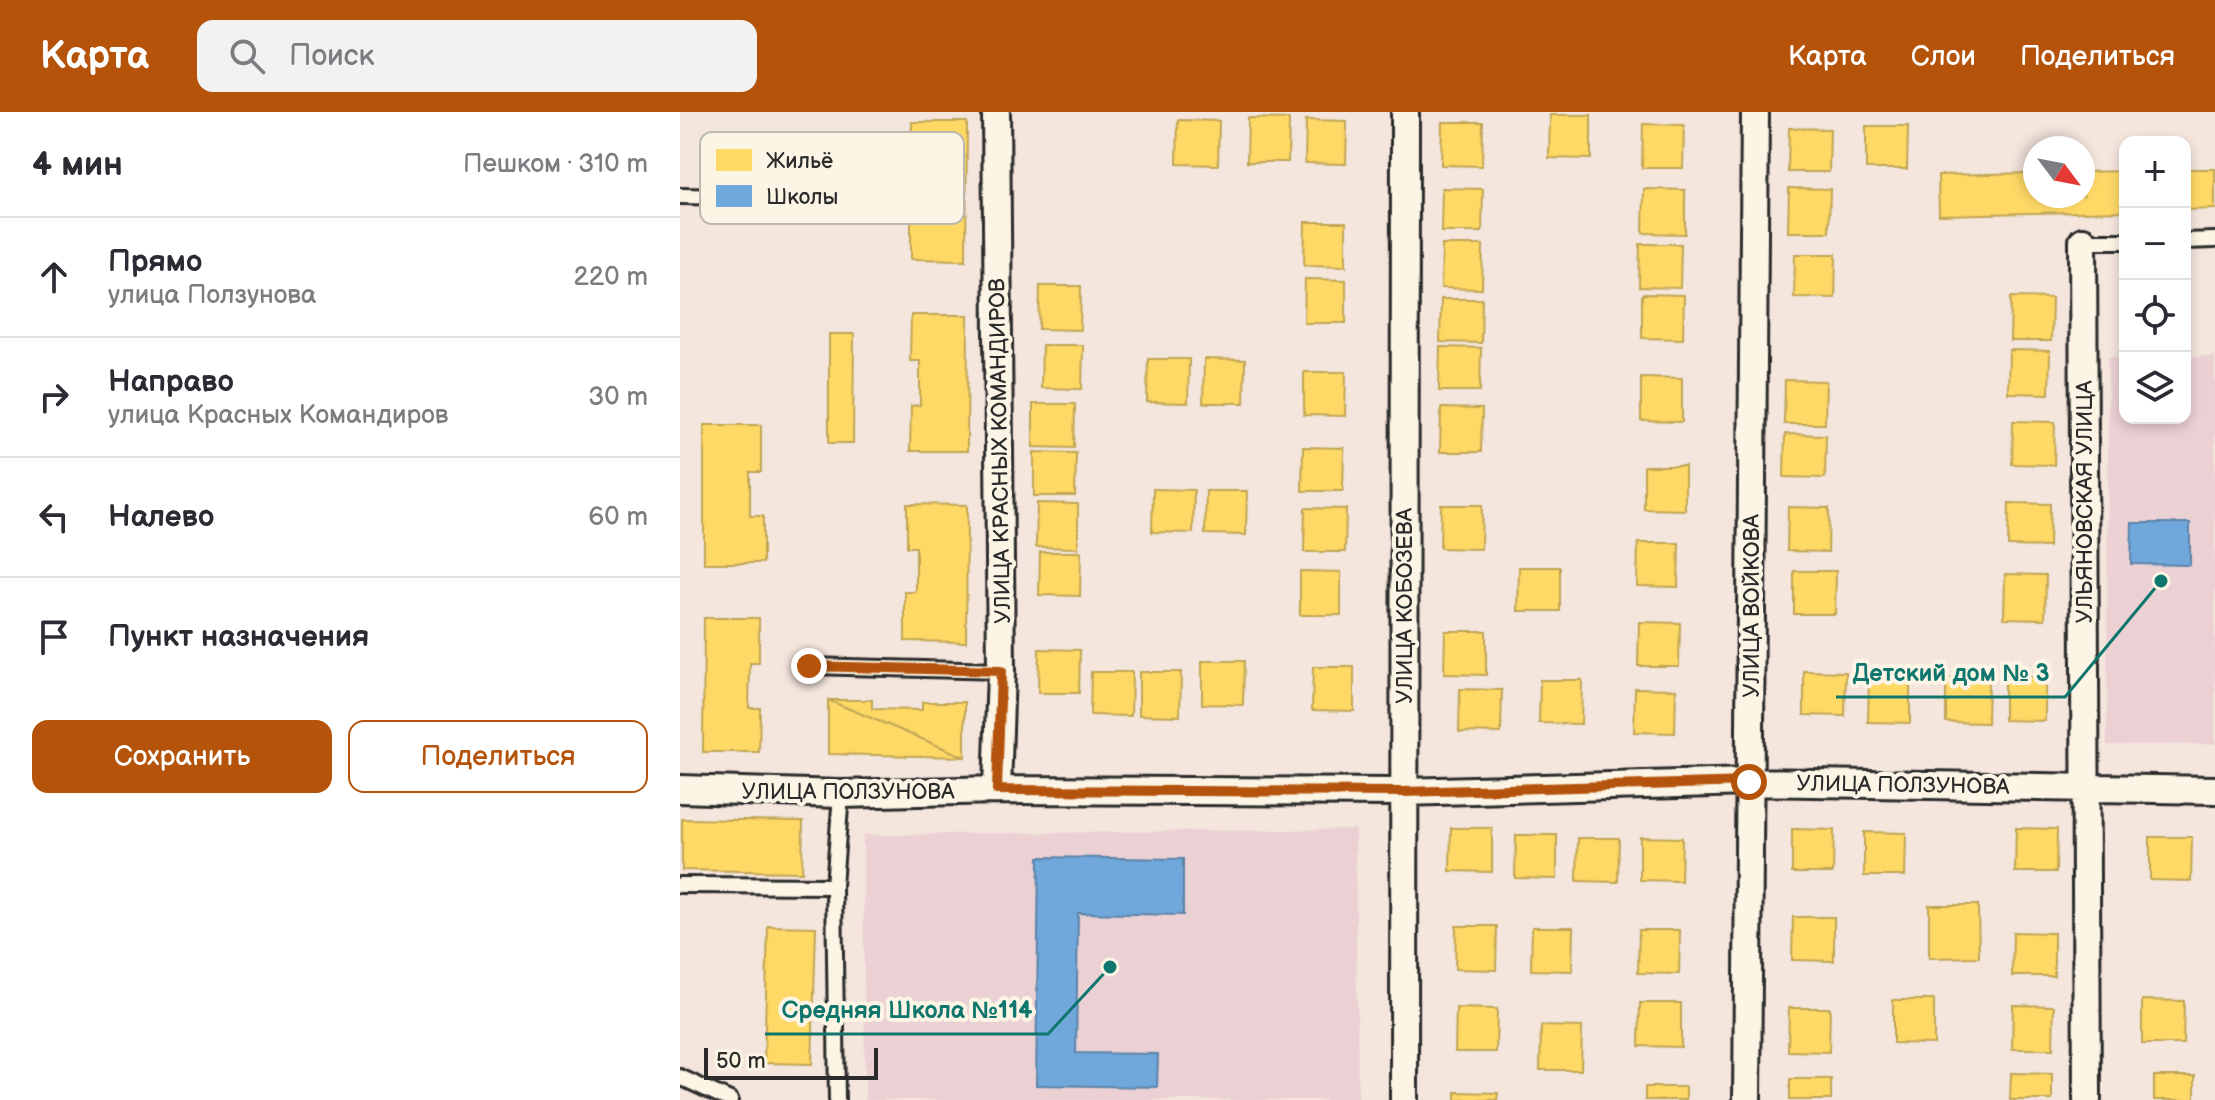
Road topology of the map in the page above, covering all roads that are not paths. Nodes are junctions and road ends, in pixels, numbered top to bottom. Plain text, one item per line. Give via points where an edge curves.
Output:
1 (996, 112) edge
2 (1405, 112) edge
3 (1755, 112) edge
4 (680, 196) edge
5 (700, 196) edge
6 (2215, 240) edge
7 (2083, 241) joint
8 (2119, 241) edge
9 (2191, 241) edge
10 (809, 666) dead end
11 (1001, 671) junction
12 (1749, 782) junction
13 (2085, 787) junction
14 (680, 789) edge
15 (997, 790) junction
16 (2215, 790) edge
17 (1403, 792) junction
18 (841, 794) junction
19 (680, 885) edge
20 (834, 886) junction
21 (680, 1077) edge
22 (730, 1100) edge
23 (837, 1100) edge
24 (1404, 1100) edge
25 (1747, 1100) edge
26 (2087, 1100) edge

1 - 11 street, УЛИЦА КРАСНЫХ КОМАНДИРОВ
2 - 17 street, УЛИЦА КОБОЗЕВА
3 - 12 street, УЛИЦА ВОЙКОВА
4 - 5 lane
6 - 9 lane
7 - 8 lane
7 - 13 street, УЛЬЯНОВСКАЯ УЛИЦА
10 - 11 lane
11 - 15 street, УЛИЦА КРАСНЫХ КОМАНДИРОВ
12 - 13 street, УЛИЦА ПОЛЗУНОВА
12 - 17 street, УЛИЦА ПОЛЗУНОВА
12 - 25 street, УЛИЦА ВОЙКОВА
13 - 16 street, УЛИЦА ПОЛЗУНОВА
13 - 26 street, УЛЬЯНОВСКАЯ УЛИЦА
14 - 18 street, УЛИЦА ПОЛЗУНОВА
15 - 17 street, УЛИЦА ПОЛЗУНОВА
15 - 18 street, УЛИЦА ПОЛЗУНОВА
17 - 24 street, УЛИЦА КОБОЗЕВА
18 - 20 lane
19 - 20 lane
20 - 23 lane
21 - 22 lane

